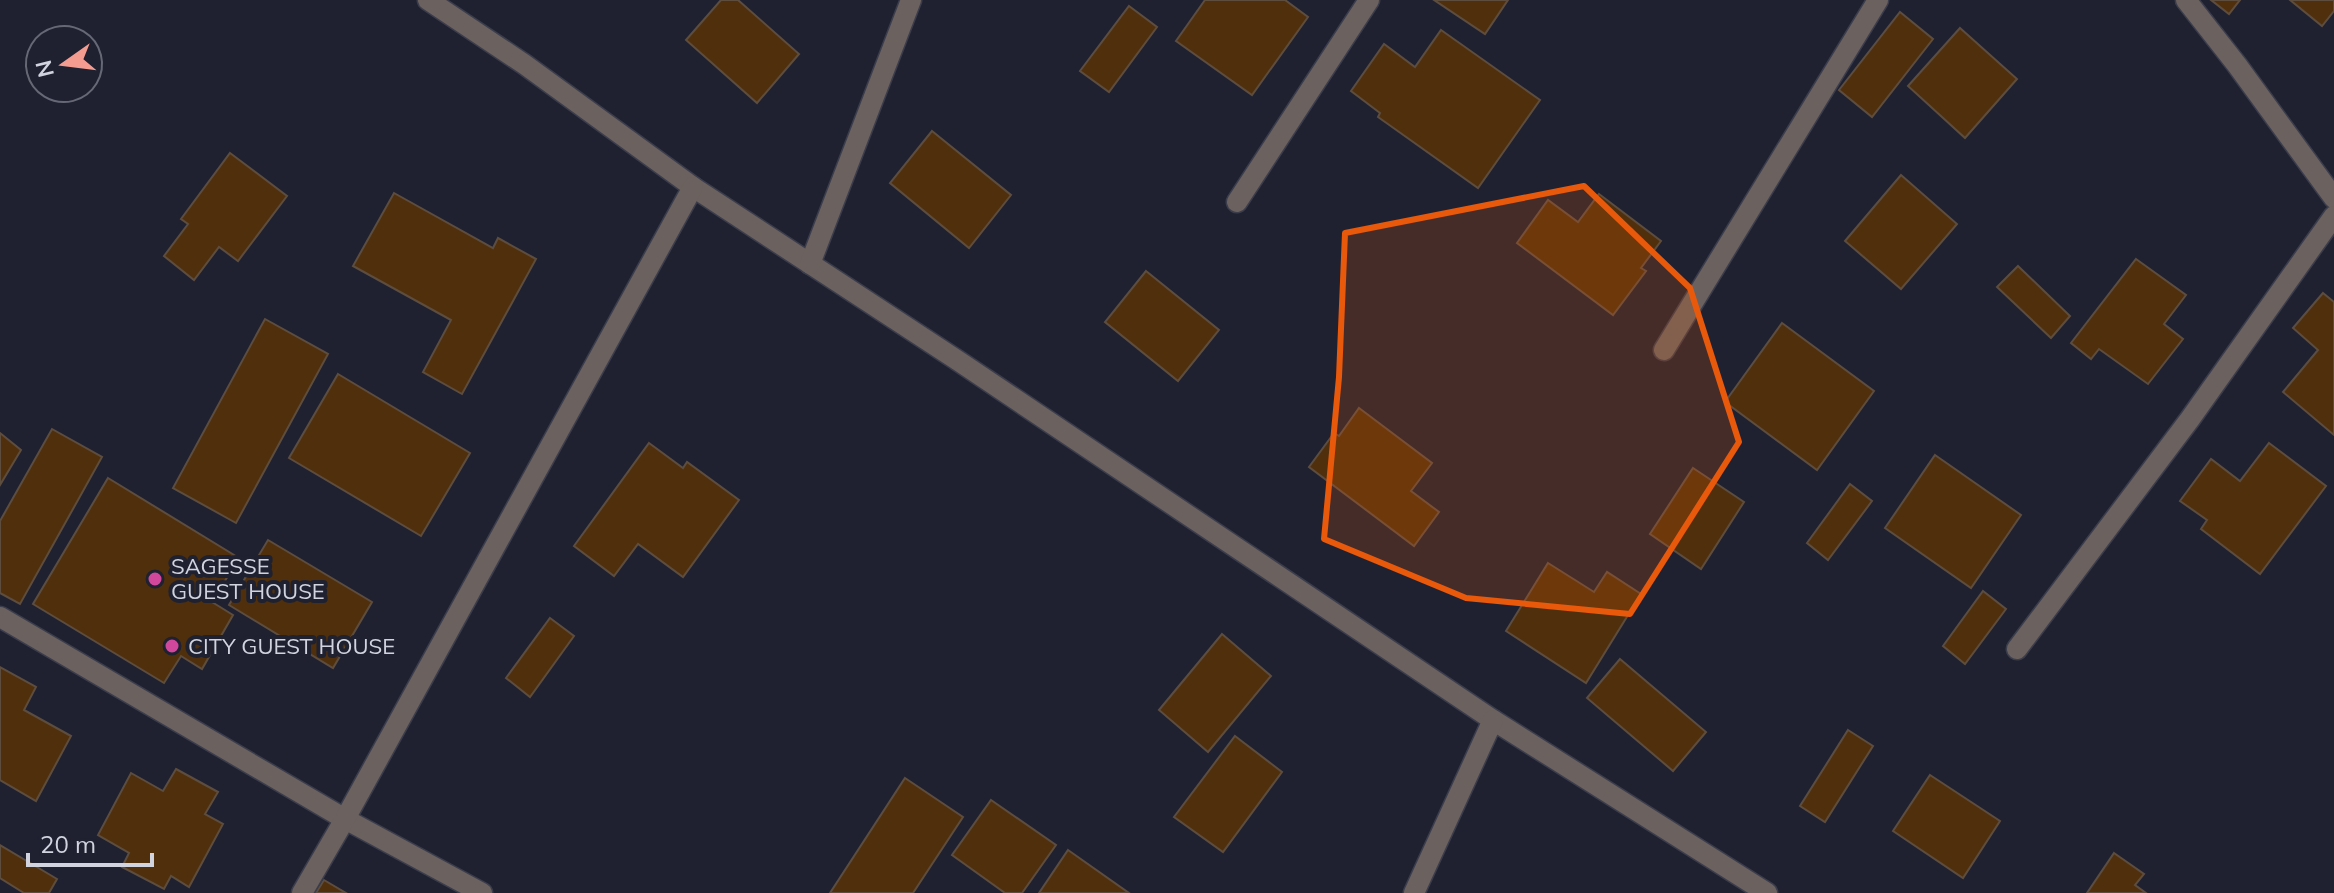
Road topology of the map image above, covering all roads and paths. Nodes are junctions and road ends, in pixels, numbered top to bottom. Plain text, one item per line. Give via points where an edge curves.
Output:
1 (428, 0) edge
2 (911, 0) edge
3 (1369, 0) edge
4 (1878, 0) edge
5 (2186, 0) edge
6 (693, 187) junction
7 (2334, 198) edge
8 (1237, 202) dead end
9 (2334, 216) edge
10 (810, 264) junction
11 (1664, 350) dead end
12 (0, 617) edge
13 (2017, 649) dead end
14 (1493, 720) junction
15 (345, 819) junction
16 (302, 893) edge
17 (482, 893) edge
18 (1414, 893) edge
19 (1767, 893) edge

1 - 6 street
2 - 10 street
3 - 8 street
4 - 11 street
5 - 7 street
6 - 10 street
6 - 15 street
9 - 13 street
10 - 14 street
12 - 15 street
14 - 18 street
14 - 19 street
15 - 16 street
15 - 17 street

